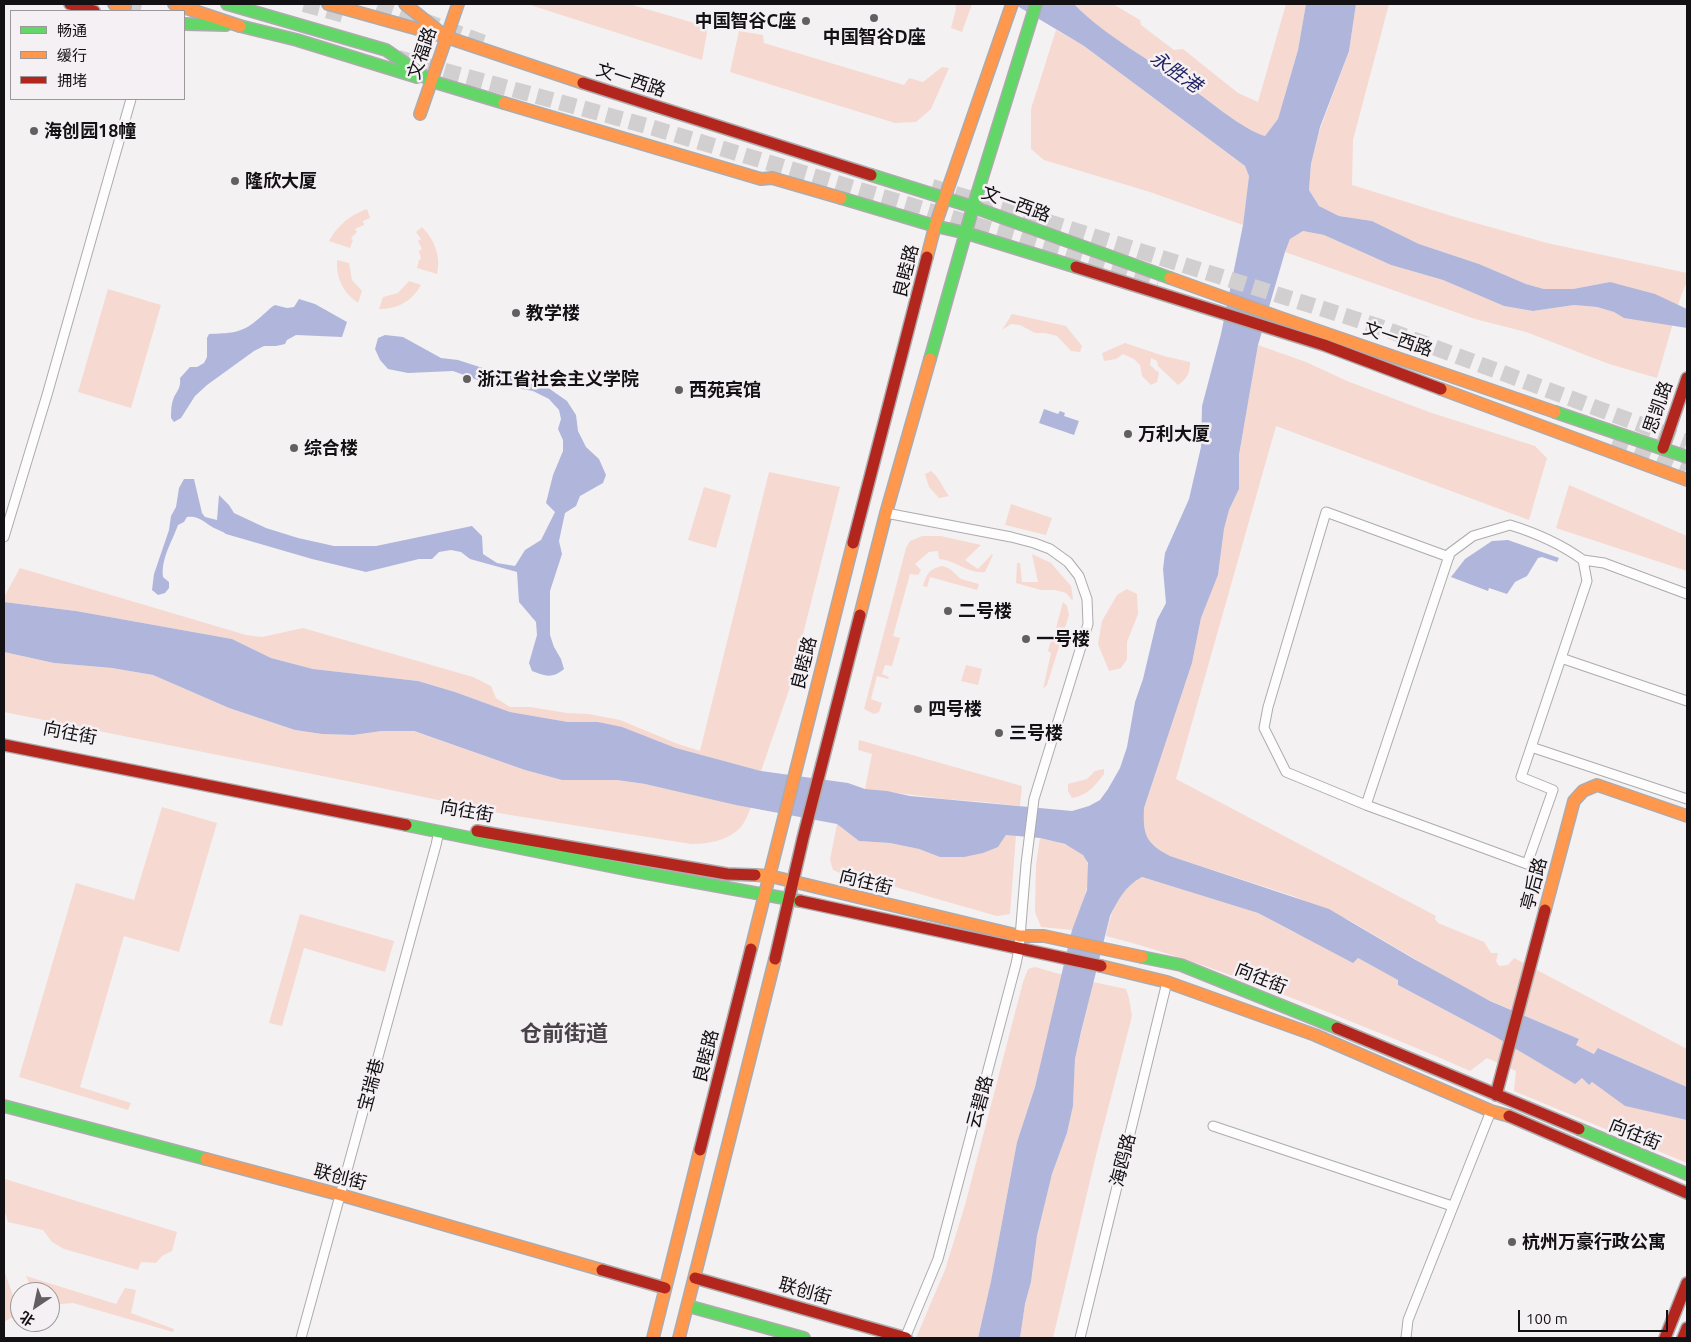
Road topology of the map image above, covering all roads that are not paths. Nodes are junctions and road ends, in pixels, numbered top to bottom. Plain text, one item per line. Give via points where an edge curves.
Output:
1 (70, 4) edge
2 (174, 4) edge
3 (228, 4) edge
4 (328, 4) edge
5 (405, 4) edge
6 (458, 4) edge
7 (1012, 4) edge
8 (1036, 4) edge
9 (91, 10) edge
10 (185, 24) edge
11 (240, 26) junction
12 (446, 37) junction
13 (431, 81) junction
14 (131, 100) edge
15 (420, 114) dead end
16 (946, 199) junction
17 (973, 207) junction
18 (935, 226) junction
19 (966, 233) junction
20 (1687, 378) edge
21 (1663, 448) junction
22 (1687, 457) edge
23 (1687, 480) edge
24 (886, 513) junction
25 (4, 536) edge
26 (1448, 556) junction
27 (1583, 560) junction
28 (1687, 594) edge
29 (1561, 658) junction
30 (1687, 701) edge
31 (4, 737) edge
32 (4, 745) edge
33 (1531, 747) junction
34 (1687, 799) edge
35 (1366, 805) junction
36 (1687, 816) edge
37 (439, 832) junction
38 (770, 876) junction
39 (793, 882) junction
40 (765, 894) junction
41 (790, 899) junction
42 (1020, 936) junction
43 (1019, 948) junction
44 (1167, 982) junction
45 (1496, 1095) junction
46 (4, 1106) edge
47 (1491, 1111) junction
48 (1213, 1126) dead end
49 (1687, 1174) edge
50 (1687, 1193) edge
51 (341, 1195) junction
52 (1452, 1206) junction
53 (694, 1278) junction
54 (1687, 1283) edge
55 (665, 1288) junction
56 (688, 1306) junction
57 (1687, 1328) edge
58 (301, 1338) edge
59 (653, 1338) edge
60 (680, 1338) edge
61 (804, 1338) edge
62 (905, 1338) edge
63 (1080, 1338) edge
64 (1406, 1338) edge
65 (1665, 1338) edge
66 (1683, 1338) edge

1 - 9 main road
2 - 11 main road
3 - 13 main road, 文一西路 via 386,50
4 - 12 main road, 文一西路
5 - 12 main road
6 - 12 main road, 文福路
7 - 16 main road, 良睦路
8 - 17 main road
10 - 11 main road
11 - 13 main road, 文一西路
12 - 13 main road, 文福路
12 - 16 main road, 文一西路
13 - 15 main road, 文福路
13 - 18 main road, 文一西路 via 762,179 772,178
14 - 25 street
16 - 17 main road, 文一西路
16 - 18 main road, 良睦路
17 - 19 main road
17 - 21 main road, 文一西路 via 1281,318
18 - 19 main road, 文一西路
18 - 38 main road, 良睦路
19 - 23 main road, 文一西路 via 1324,345
19 - 24 main road
20 - 21 main road, 思凯路
21 - 22 main road, 文一西路
24 - 39 main road
24 - 42 street, 云碧路 via 1034,542 1050,548 1079,576 1087,599 1088,624 1034,799
26 - 27 street via 1473,536 1510,525 1537,534
26 - 35 street
26 - 35 street via 1326,512 1264,728 1286,772
27 - 28 street via 1604,563
27 - 29 street via 1587,581
29 - 30 street
29 - 33 street
31 - 38 main road, 向往街 via 457,827 726,874
32 - 37 main road, 向往街
33 - 34 street
33 - 35 street via 1520,777 1553,790 1527,864
36 - 45 main road, 亭后路 via 1597,785 1574,801
37 - 40 main road, 向往街
37 - 51 street, 宝瑞巷
38 - 39 main road, 向往街
38 - 40 main road, 良睦路
39 - 41 main road
39 - 42 main road, 向往街
40 - 41 main road, 向往街
40 - 55 main road, 良睦路
41 - 43 main road, 向往街
41 - 53 main road
42 - 43 street, 云碧路
42 - 45 main road, 向往街 via 1044,936 1181,965
43 - 44 main road, 向往街
43 - 62 street, 云碧路 via 938,1259
44 - 47 main road, 向往街 via 1315,1035
44 - 63 street, 海鸥路
45 - 49 main road, 向往街
46 - 51 main road, 联创街
47 - 50 main road, 向往街 via 1518,1119
47 - 52 street
48 - 52 street
51 - 55 main road, 联创街
51 - 58 street, 宝瑞巷
52 - 64 street via 1408,1320
53 - 56 main road
53 - 62 main road, 联创街
54 - 65 main road
55 - 59 main road, 良睦路
56 - 60 main road
56 - 61 main road
57 - 66 main road

